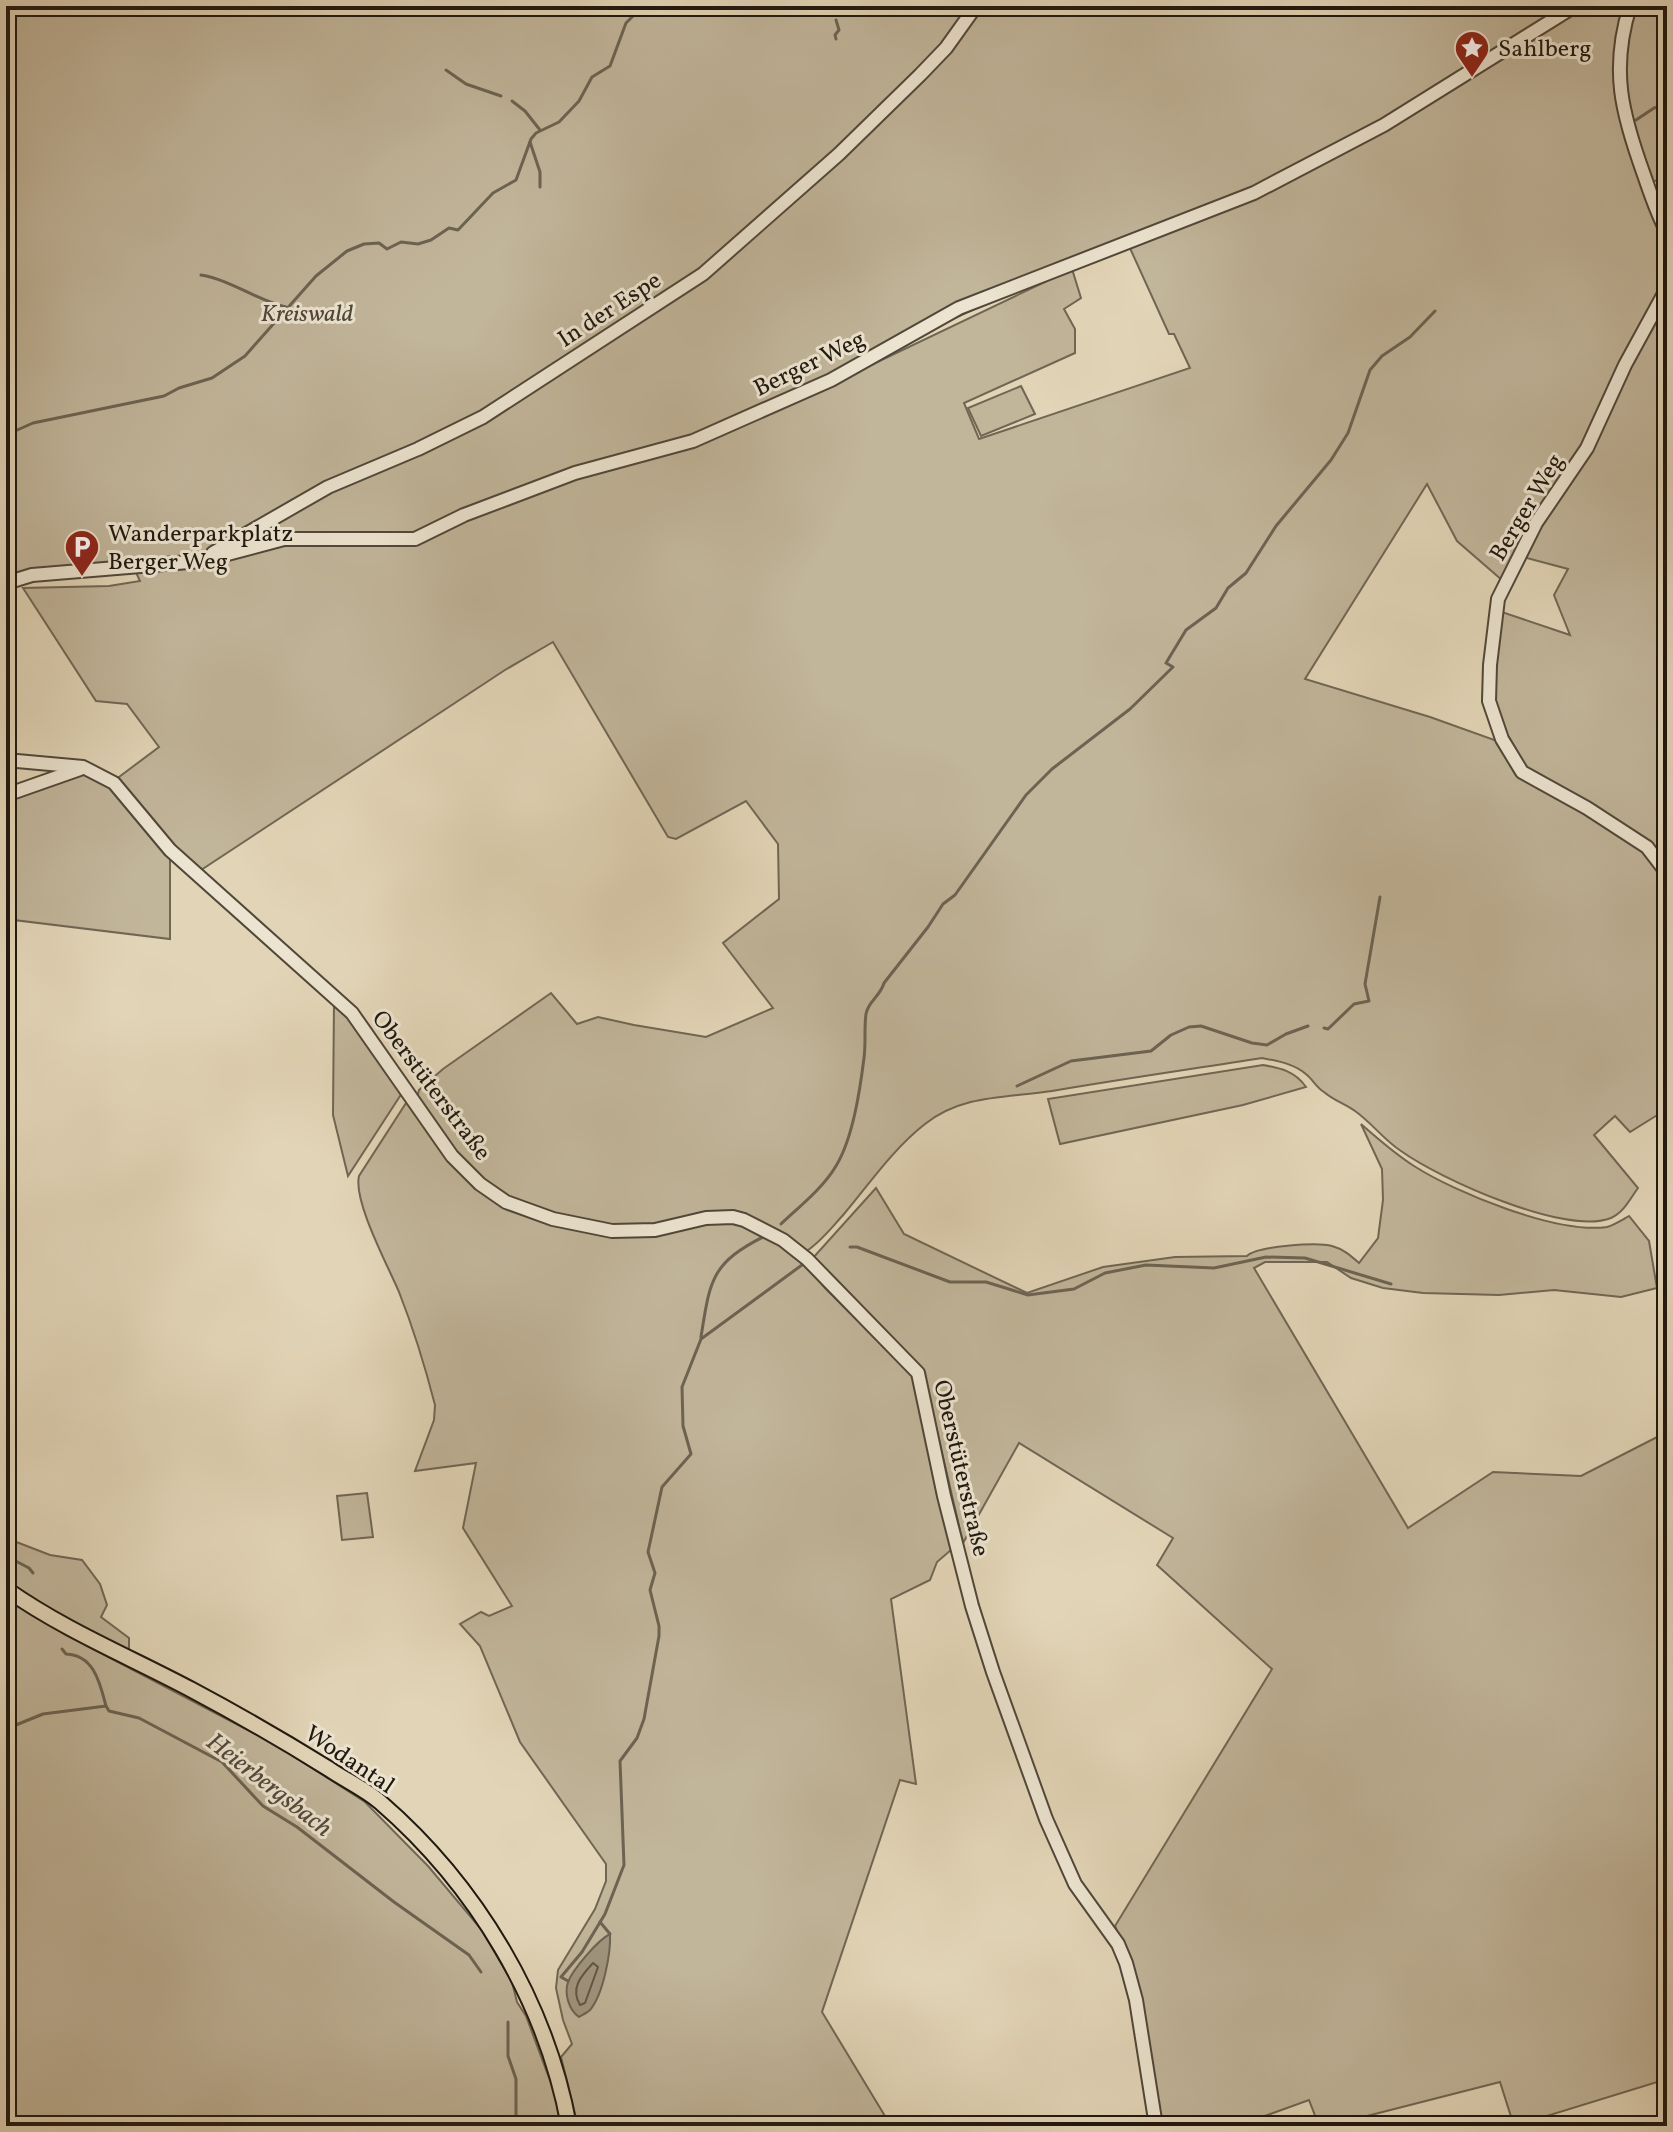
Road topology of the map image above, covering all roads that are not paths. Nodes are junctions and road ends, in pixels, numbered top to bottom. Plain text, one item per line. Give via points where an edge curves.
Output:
1 (976, 6) edge
2 (1575, 6) edge
3 (1630, 6) edge
4 (1667, 232) edge
5 (1667, 288) edge
6 (201, 561) junction
7 (6, 583) edge
8 (6, 760) edge
9 (83, 767) junction
10 (6, 795) edge
11 (1667, 873) edge
12 (6, 1589) edge
13 (569, 2126) edge
14 (1156, 2126) edge

1 - 6 street, In der Espe via 920,75 703,274 483,417 328,487
2 - 6 street, Berger Weg via 1384,125 1254,193 959,308 831,380 693,441 575,473 415,539 284,539
3 - 4 street via 1619,39 1622,109
5 - 11 street, Berger Weg via 1587,448 1536,523 1498,599 1489,701 1502,739 1522,772 1647,847
6 - 7 street, Berger Weg via 32,575
8 - 9 street, Oberstüterstraße
9 - 10 street
9 - 14 street, Oberstüterstraße via 114,783 170,850 352,1013 452,1156 480,1184 530,1211 612,1231 655,1230 706,1218 744,1220 807,1259 918,1373 944,1496 993,1672 1075,1884 1126,1963
12 - 13 main road, Wodantal via 54,1620 287,1743 379,1801 440,1864 490,1928 521,1981 563,2094

